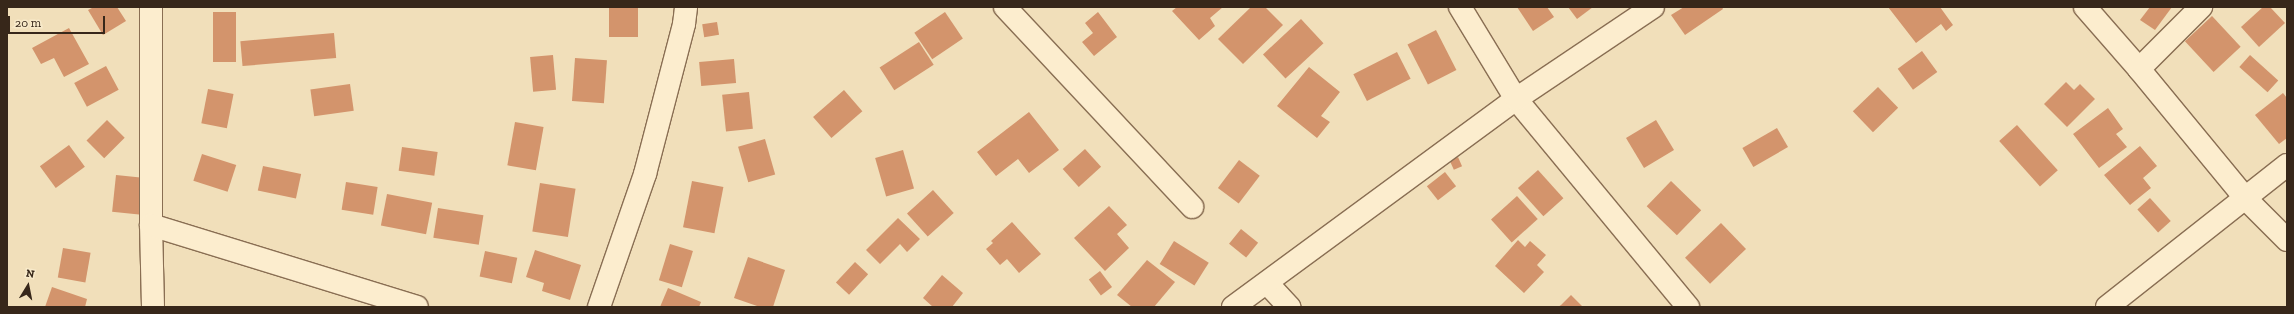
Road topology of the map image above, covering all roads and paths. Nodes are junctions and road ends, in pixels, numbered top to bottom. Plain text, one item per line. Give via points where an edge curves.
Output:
1 (151, 7) edge
2 (686, 7) edge
3 (1005, 7) edge
4 (1460, 7) edge
5 (1653, 7) edge
6 (2085, 7) edge
7 (2201, 7) edge
8 (2139, 69) junction
9 (1516, 99) junction
10 (2287, 165) edge
11 (2246, 198) junction
12 (1192, 207) dead end
13 (151, 225) junction
14 (2287, 240) edge
15 (1267, 283) junction
16 (1682, 305) edge
17 (153, 307) edge
18 (417, 307) edge
19 (599, 307) edge
20 (1232, 307) edge
21 (1289, 307) edge
22 (2107, 307) edge

1 - 13 street
2 - 19 street via 684,24 645,174
3 - 12 street
4 - 9 street
5 - 9 street
6 - 8 street
7 - 8 street
8 - 11 street
9 - 15 street
9 - 16 street
10 - 11 street
11 - 14 street
11 - 22 street
13 - 17 street
13 - 18 street
15 - 20 street
15 - 21 street

